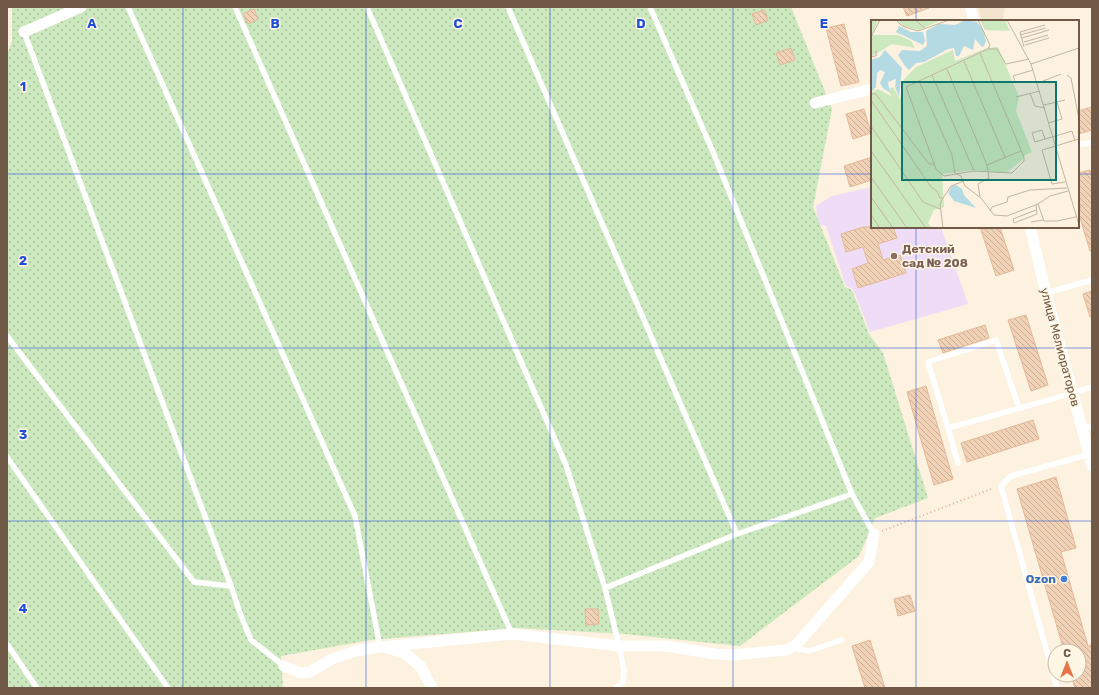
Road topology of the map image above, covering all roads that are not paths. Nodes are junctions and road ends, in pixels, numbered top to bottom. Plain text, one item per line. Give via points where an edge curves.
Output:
1 (81, 7) edge
2 (128, 7) edge
3 (235, 7) edge
4 (368, 7) edge
5 (508, 7) edge
6 (650, 7) edge
7 (970, 7) edge
8 (974, 20) edge
9 (24, 32) joint
10 (871, 89) edge
11 (815, 103) dead end
12 (1092, 142) edge
13 (1079, 145) edge
14 (1030, 228) edge
15 (1092, 280) edge
16 (1046, 293) junction
17 (7, 336) edge
18 (1092, 387) edge
19 (1073, 393) junction
20 (1019, 408) junction
21 (1087, 427) edge
22 (948, 428) junction
23 (1091, 452) edge
24 (7, 458) edge
25 (958, 463) dead end
26 (1092, 466) edge
27 (852, 494) junction
28 (737, 534) junction
29 (874, 534) joint
30 (231, 586) junction
31 (605, 588) junction
32 (512, 634) junction
33 (841, 640) dead end
34 (7, 644) edge
35 (619, 646) junction
36 (380, 647) junction
37 (792, 648) junction
38 (284, 666) joint
39 (37, 688) edge
40 (168, 688) edge
41 (432, 688) edge
42 (616, 688) edge
43 (1057, 688) edge

1 - 9 street
2 - 36 lane via 355,516
3 - 32 lane
4 - 31 lane via 566,465
5 - 28 lane
6 - 27 lane via 716,160
7 - 8 street
9 - 30 lane
10 - 11 street
12 - 13 lane
14 - 16 street, улица Мелиораторов
15 - 16 lane
16 - 19 street, улица Мелиораторов
17 - 30 lane via 194,582
18 - 19 lane
19 - 20 lane
19 - 21 street, улица Мелиораторов
20 - 22 lane
20 - 22 lane via 996,340 928,362
21 - 23 street, улица Мелиораторов
22 - 25 lane
23 - 26 street, улица Мелиораторов
23 - 43 lane via 1011,476 1001,486
24 - 40 lane
27 - 28 lane
27 - 29 lane
28 - 31 lane
29 - 37 street via 869,562
30 - 38 lane via 251,640
31 - 35 lane
32 - 35 street
32 - 36 street
33 - 37 lane via 809,651
34 - 39 lane
35 - 37 street via 667,646 732,655
35 - 42 lane via 624,670 623,682
36 - 38 street via 332,659 310,672 300,673
36 - 41 street via 405,653 421,667

